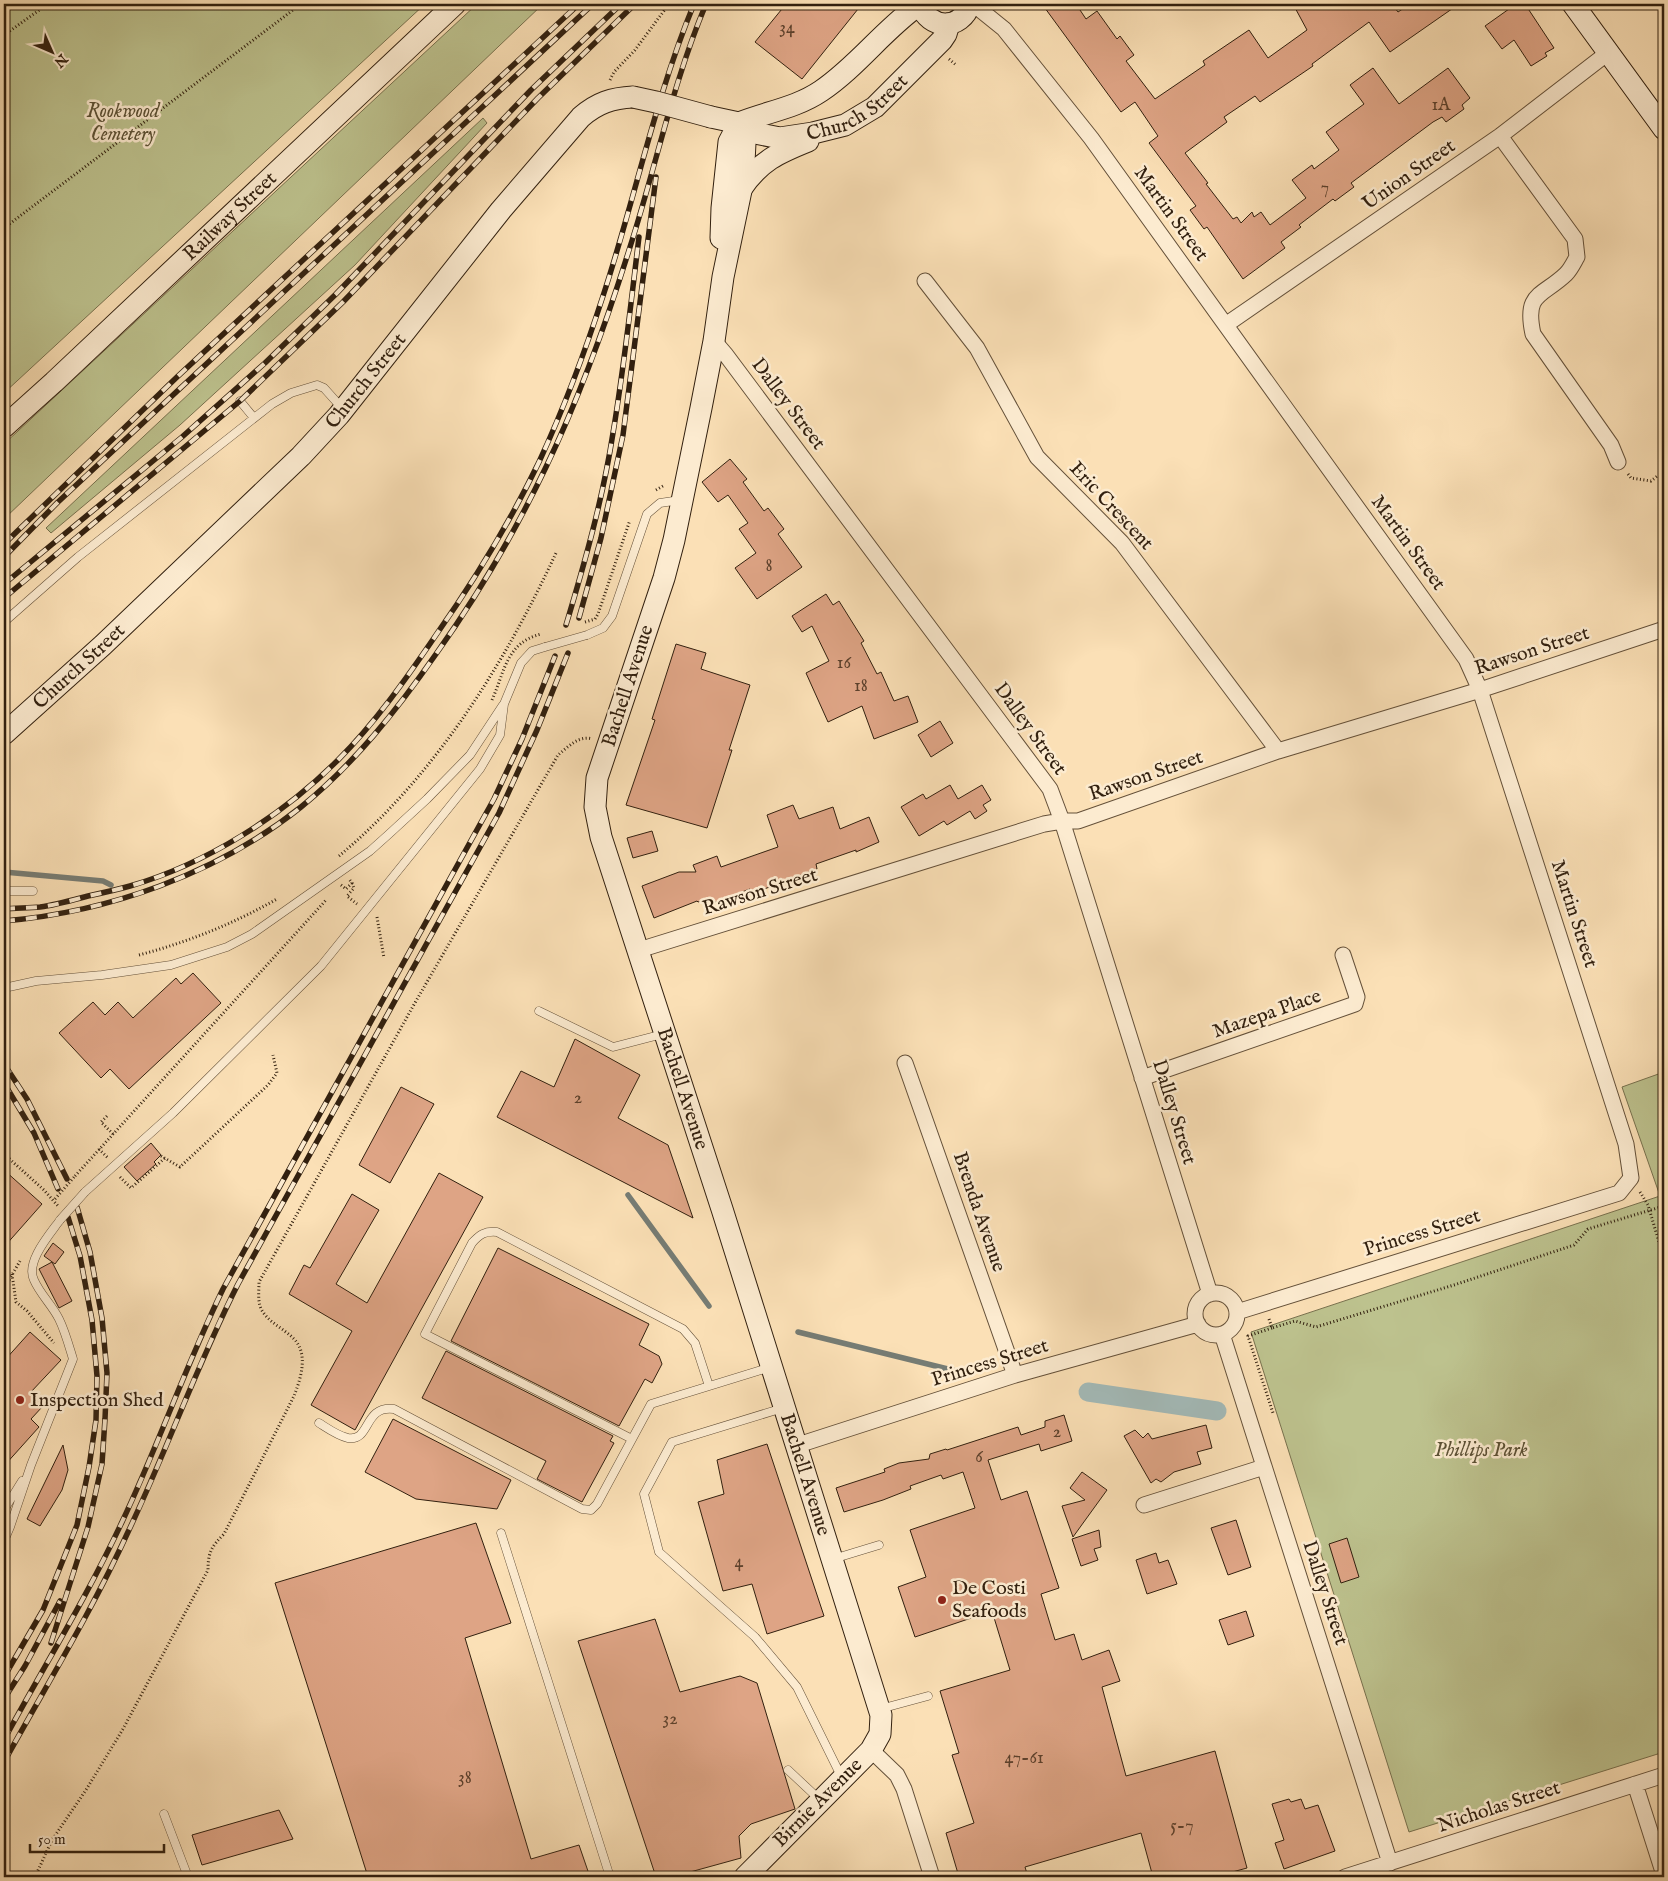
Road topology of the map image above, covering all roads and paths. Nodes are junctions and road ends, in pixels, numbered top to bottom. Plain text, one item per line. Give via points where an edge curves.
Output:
1 (48, 4) edge
2 (302, 4) edge
3 (455, 4) edge
4 (669, 4) edge
5 (920, 4) edge
6 (971, 4) edge
7 (1574, 4) edge
8 (949, 24) junction
9 (4, 35) edge
10 (1609, 52) junction
11 (600, 104) junction
12 (739, 123) junction
13 (845, 125) junction
14 (1664, 129) edge
15 (1500, 136) junction
16 (741, 189) junction
17 (4, 228) edge
18 (723, 277) junction
19 (925, 282) dead end
20 (1227, 324) junction
21 (714, 341) junction
22 (240, 401) dead end
23 (343, 410) junction
24 (254, 418) junction
25 (4, 427) edge
26 (1618, 462) joint
27 (1664, 471) edge
28 (682, 500) junction
29 (630, 520) dead end
30 (556, 553) dead end
31 (4, 622) edge
32 (582, 623) dead end
33 (1664, 629) edge
34 (546, 632) dead end
35 (1480, 690) junction
36 (492, 700) dead end
37 (504, 704) junction
38 (4, 734) edge
39 (609, 743) junction
40 (1278, 751) junction
41 (1062, 820) junction
42 (343, 870) junction
43 (339, 884) dead end
44 (4, 891) edge
45 (33, 891) dead end
46 (281, 897) dead end
47 (327, 898) dead end
48 (639, 950) junction
49 (1343, 955) dead end
50 (137, 956) dead end
51 (4, 988) edge
52 (539, 1011) dead end
53 (665, 1033) junction
54 (273, 1055) dead end
55 (905, 1062) dead end
56 (1142, 1078) junction
57 (107, 1116) dead end
58 (113, 1134) junction
59 (4, 1154) edge
60 (161, 1156) dead end
61 (165, 1158) junction
62 (120, 1177) dead end
63 (1631, 1178) junction
64 (54, 1200) junction
65 (1664, 1206) edge
66 (60, 1208) dead end
67 (1650, 1211) junction
68 (1664, 1233) edge
69 (1660, 1246) junction
70 (1664, 1260) edge
71 (12, 1274) dead end
72 (1210, 1294) junction
73 (1264, 1304) junction
74 (1237, 1312) junction
75 (1198, 1324) junction
76 (1272, 1328) junction
77 (1222, 1334) junction
78 (58, 1348) dead end
79 (771, 1367) junction
80 (1015, 1375) junction
81 (709, 1386) junction
82 (783, 1408) junction
83 (1273, 1413) dead end
84 (319, 1423) dead end
85 (632, 1439) junction
86 (795, 1446) junction
87 (1264, 1466) junction
88 (30, 1468) junction
89 (1144, 1505) dead end
90 (4, 1510) edge
91 (501, 1533) dead end
92 (4, 1541) edge
93 (879, 1545) dead end
94 (831, 1559) junction
95 (928, 1696) dead end
96 (879, 1709) junction
97 (871, 1750) junction
98 (788, 1770) dead end
99 (1664, 1775) edge
100 (842, 1778) junction
101 (1635, 1784) junction
102 (820, 1800) junction
103 (164, 1814) dead end
104 (1385, 1869) edge
105 (1664, 1875) edge
106 (35, 1877) edge
107 (188, 1877) edge
108 (610, 1877) edge
109 (744, 1877) edge
110 (932, 1877) edge
111 (1346, 1877) edge

1 - 9 path
2 - 17 path
3 - 25 main road, Railway Street
4 - 11 path via 614,72
5 - 8 main road via 930,20
5 - 12 main road, Church Street via 822,90 792,106
6 - 8 main road via 963,16
6 - 20 street, Martin Street via 1004,29 1091,138
7 - 10 main road
8 - 13 main road, Church Street via 938,45 900,84 875,107
10 - 14 main road
10 - 15 street, Union Street
11 - 12 main road, Church Street, bridge via 633,98
11 - 23 main road, Church Street via 581,117 524,182
12 - 13 main road, Church Street via 755,133 780,138
12 - 16 main road, Bachell Avenue via 745,143
12 - 18 main road, Bachell Avenue via 729,142 723,192
13 - 16 main road via 772,157
15 - 20 street, Union Street
15 - 26 street via 1575,239 1578,257 1568,273 1537,295 1529,315 1533,334 1611,445
16 - 18 main road, Bachell Avenue
18 - 21 main road, Bachell Avenue
19 - 40 street, Eric Crescent via 977,348 1037,457 1122,543
20 - 35 street, Martin Street via 1466,659
21 - 28 main road, Bachell Avenue
21 - 41 street, Dalley Street via 1050,789
22 - 24 lane
23 - 24 lane via 318,385 291,393
23 - 38 main road, Church Street via 302,456
24 - 31 lane via 78,557
26 - 27 path via 1631,478 1651,481
28 - 37 lane, bridge via 660,503 647,514 612,616 603,628 532,651 521,663
28 - 39 main road, Bachell Avenue via 664,578
29 - 32 path, bridge via 598,614 595,619
30 - 42 path via 515,634 477,696 412,784 335,859
33 - 35 street, Rawson Street
34 - 36 path, bridge via 523,640 513,650
35 - 40 street, Rawson Street
35 - 63 street, Martin Street via 1626,1144
37 - 42 lane via 461,765 370,851
37 - 88 lane, bridge via 500,735 480,769 321,966 173,1113 85,1192 41,1247 32,1273 60,1320 73,1359
39 - 48 main road, Bachell Avenue via 597,778 595,807 601,837
39 - 106 path via 587,737 572,743 558,755 259,1282 262,1312 294,1339 302,1357 302,1378 224,1534 213,1545 208,1557 208,1570 128,1721 52,1840
40 - 41 street, Rawson Street via 1078,821
41 - 48 street, Rawson Street
41 - 56 street, Dalley Street
42 - 43 path via 352,883 346,890
42 - 51 lane via 252,934 200,956 140,971 36,981
44 - 45 lane
46 - 50 path via 223,927
47 - 58 path
48 - 53 main road, Bachell Avenue
49 - 56 street, Mazepa Place via 1357,997 1355,1004
52 - 53 lane via 613,1047
53 - 79 main road, Bachell Avenue
54 - 61 path via 277,1073 268,1085 180,1167
55 - 80 street, Brenda Avenue
56 - 72 street, Dalley Street
57 - 58 path via 101,1122
58 - 64 path, bridge
59 - 64 path
60 - 61 path
61 - 62 path via 131,1188
63 - 67 path
63 - 73 street, Princess Street via 1619,1193
64 - 66 path
65 - 67 path
67 - 69 path
67 - 76 path via 1588,1229 1574,1245 1454,1285 1316,1327 1295,1321
68 - 69 path
69 - 70 path
71 - 78 path via 16,1302
72 - 74 street via 1228,1297
72 - 75 street via 1204,1296 1197,1306
73 - 74 street, Princess Street
73 - 76 path
74 - 77 street via 1233,1326
75 - 77 street via 1209,1333
75 - 80 street, Princess Street
76 - 83 path via 1248,1336
77 - 87 street, Dalley Street
79 - 81 lane
79 - 82 main road, Bachell Avenue
80 - 86 street, Princess Street
81 - 85 lane via 651,1404
81 - 85 lane via 695,1343 683,1330 497,1232 480,1234 472,1243 425,1334
82 - 86 main road, Bachell Avenue
82 - 100 lane via 672,1442 644,1494 659,1552 755,1637 797,1687
84 - 85 lane via 346,1438 354,1438 361,1434 375,1413 384,1408 394,1409 582,1509 591,1510
86 - 94 main road, Bachell Avenue
87 - 89 street
87 - 104 street, Dalley Street
88 - 90 lane
88 - 92 lane
91 - 108 lane
93 - 94 lane
94 - 96 main road, Bachell Avenue
95 - 96 lane
96 - 97 main road, Bachell Avenue via 882,1724
97 - 100 main road, Birnie Avenue
97 - 110 street via 897,1775 904,1789
98 - 102 lane
99 - 101 street, Nicholas Street
100 - 102 main road, Birnie Avenue
101 - 104 street, Nicholas Street
101 - 105 street
102 - 109 main road, Birnie Avenue
103 - 107 lane
104 - 111 street, Nicholas Street

